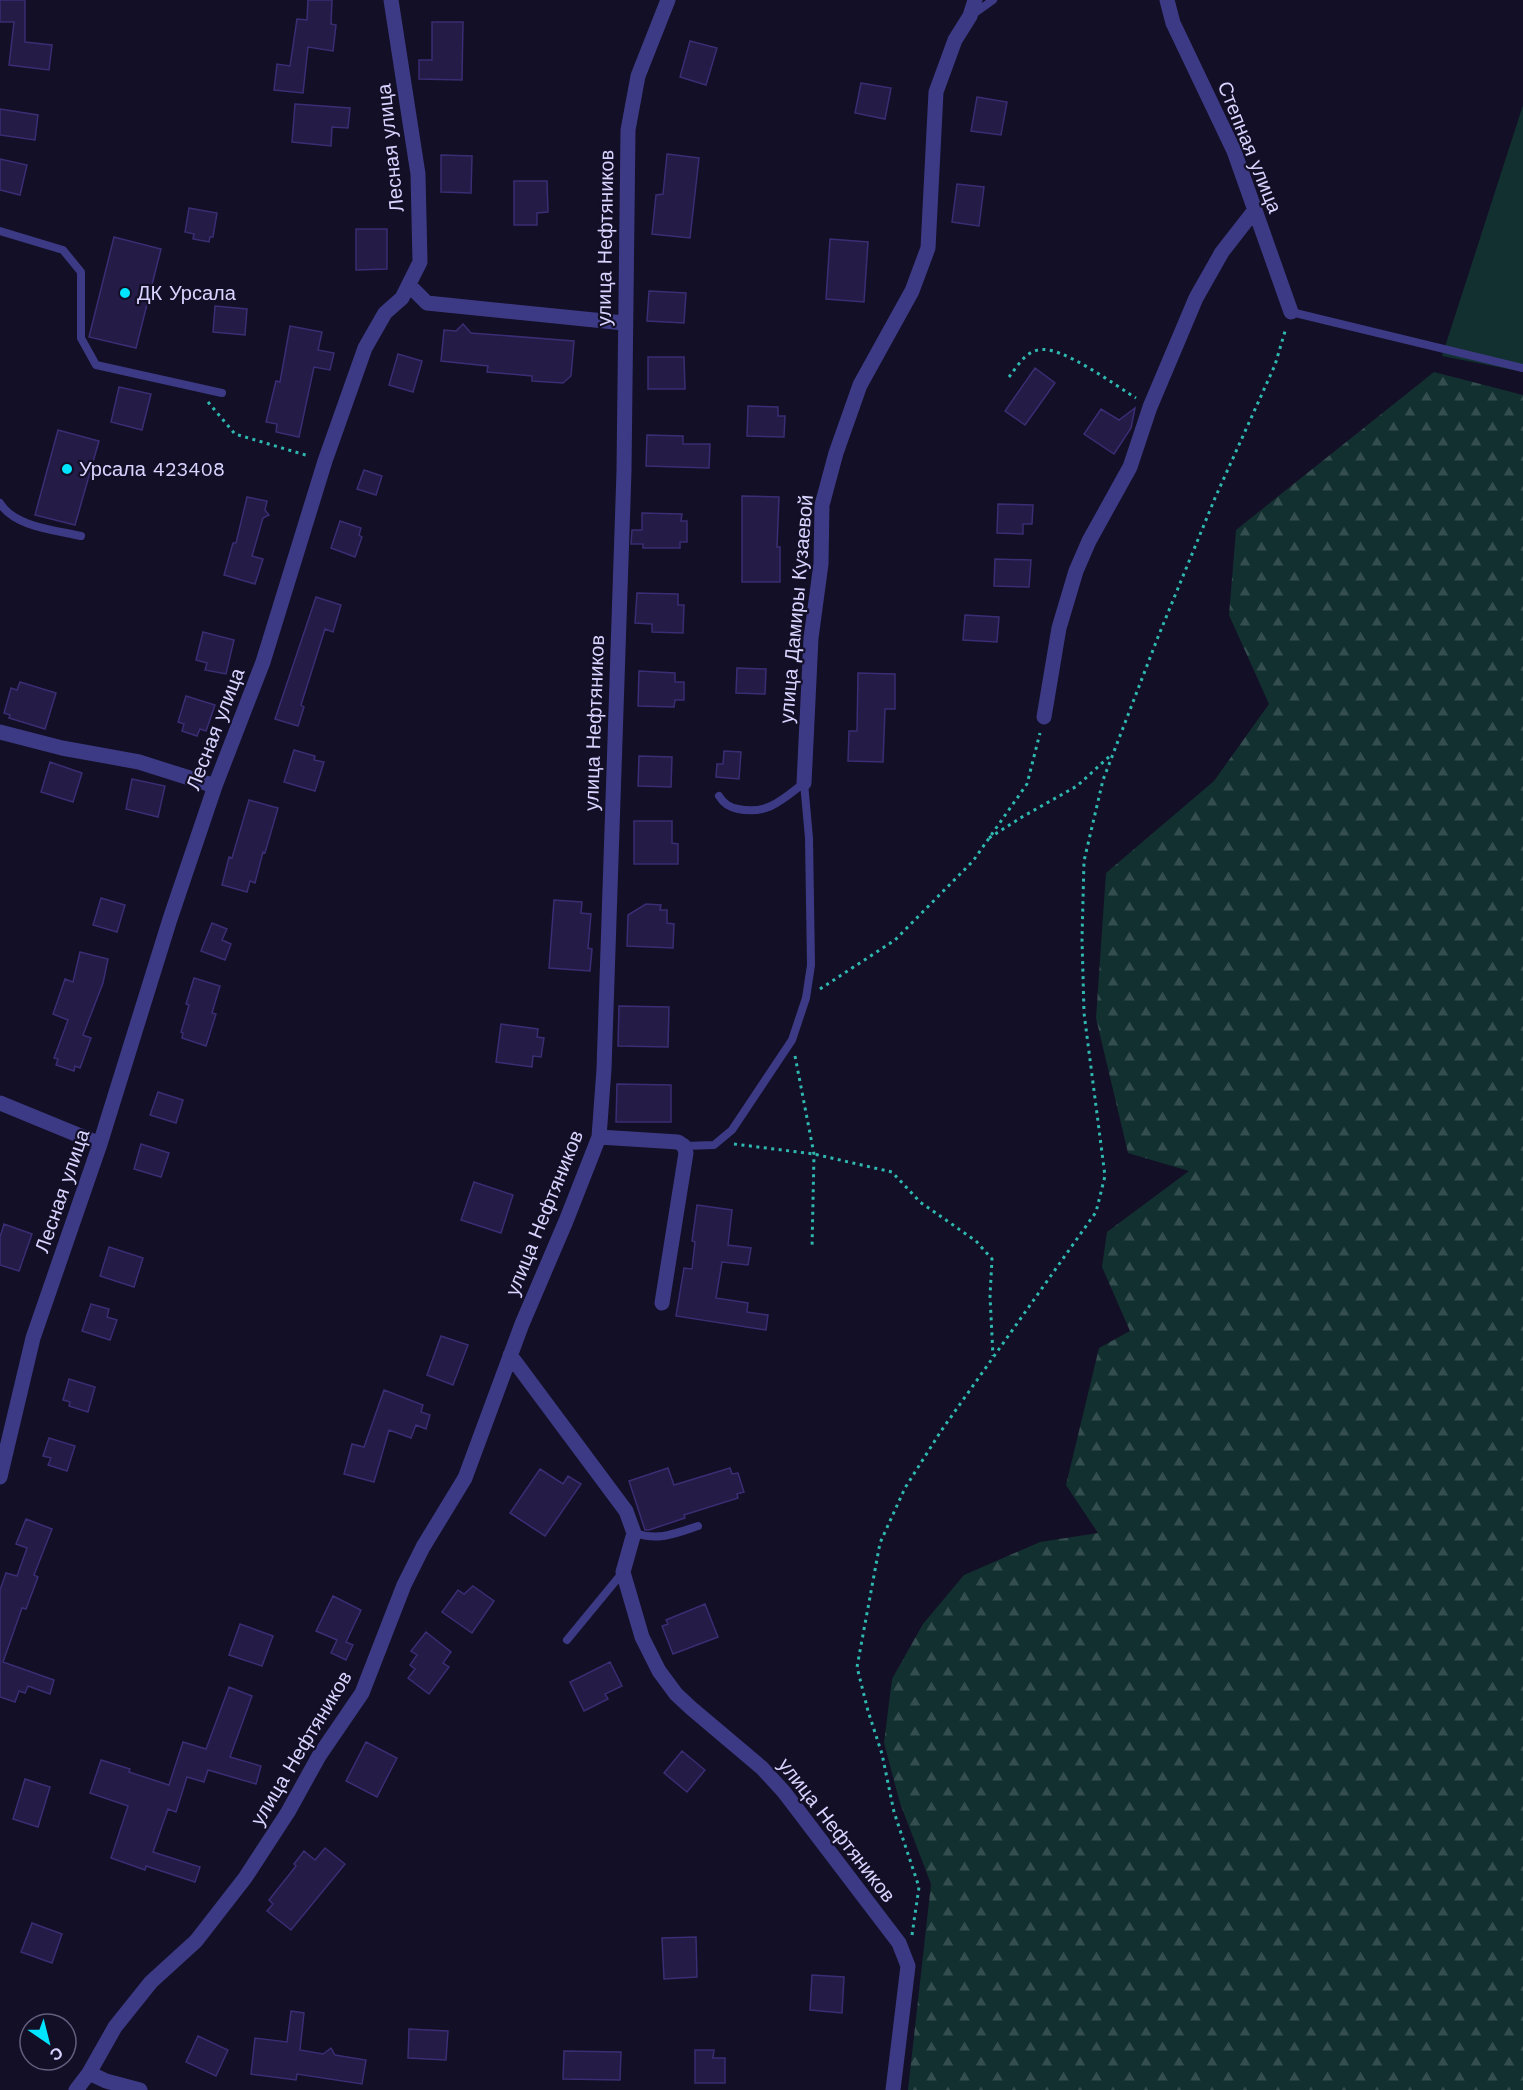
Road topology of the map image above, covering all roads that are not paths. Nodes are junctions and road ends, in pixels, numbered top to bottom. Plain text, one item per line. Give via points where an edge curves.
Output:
1 (391, 0) edge
2 (668, 0) edge
3 (975, 0) edge
4 (993, 0) edge
5 (1167, 0) edge
6 (970, 16) junction
7 (1254, 211) junction
8 (0, 231) edge
9 (409, 285) junction
10 (1291, 312) joint
11 (624, 323) junction
12 (1523, 368) edge
13 (222, 393) dead end
14 (0, 503) edge
15 (81, 537) dead end
16 (1044, 717) road end
17 (0, 732) edge
18 (804, 783) junction
19 (215, 786) junction
20 (719, 796) dead end
21 (0, 1103) edge
22 (599, 1137) junction
23 (100, 1144) junction
24 (684, 1146) junction
25 (662, 1303) dead end
26 (510, 1355) junction
27 (0, 1477) edge
28 (698, 1526) dead end
29 (634, 1533) junction
30 (623, 1572) junction
31 (567, 1640) dead end
32 (89, 2073) junction
33 (76, 2090) edge
34 (140, 2090) edge
35 (893, 2090) edge

1 - 9 street, Лесная улица via 418,174 420,262
2 - 11 street, улица Нефтяников via 638,76 628,130
3 - 6 street, улица Дамиры Кузаевой
4 - 6 lane
5 - 7 street, Степная улица via 1173,22 1234,151
6 - 18 street, улица Дамиры Кузаевой via 955,40 936,92 927,248 912,291 860,385 822,505
7 - 10 street, Степная улица
7 - 16 street via 1222,252 1196,298 1150,407 1130,467 1076,571 1059,628
8 - 13 lane via 63,250 81,272 81,338 96,365
9 - 11 street via 427,303
9 - 19 street, Лесная улица via 402,298 385,313 364,348 263,662
10 - 12 lane
11 - 22 street, улица Нефтяников via 624,471
14 - 15 lane via 29,524
17 - 19 street via 139,762
18 - 20 lane via 762,811 731,807
18 - 24 lane via 811,965 806,998 792,1040 732,1130 714,1145
19 - 23 street, Лесная улица
21 - 23 street
22 - 24 street via 678,1142
22 - 26 street, улица Нефтяников
23 - 27 street, Лесная улица via 33,1338
24 - 25 street
26 - 29 street via 626,1511
26 - 32 street, улица Нефтяников via 465,1478 404,1585 362,1693 246,1878 195,1941 115,2026
28 - 29 lane via 649,1538
29 - 30 street
30 - 31 lane
30 - 35 street, улица Нефтяников via 642,1637 658,1671 676,1694 762,1767 899,1943 908,1966
32 - 33 street, улица Нефтяников
32 - 34 street

